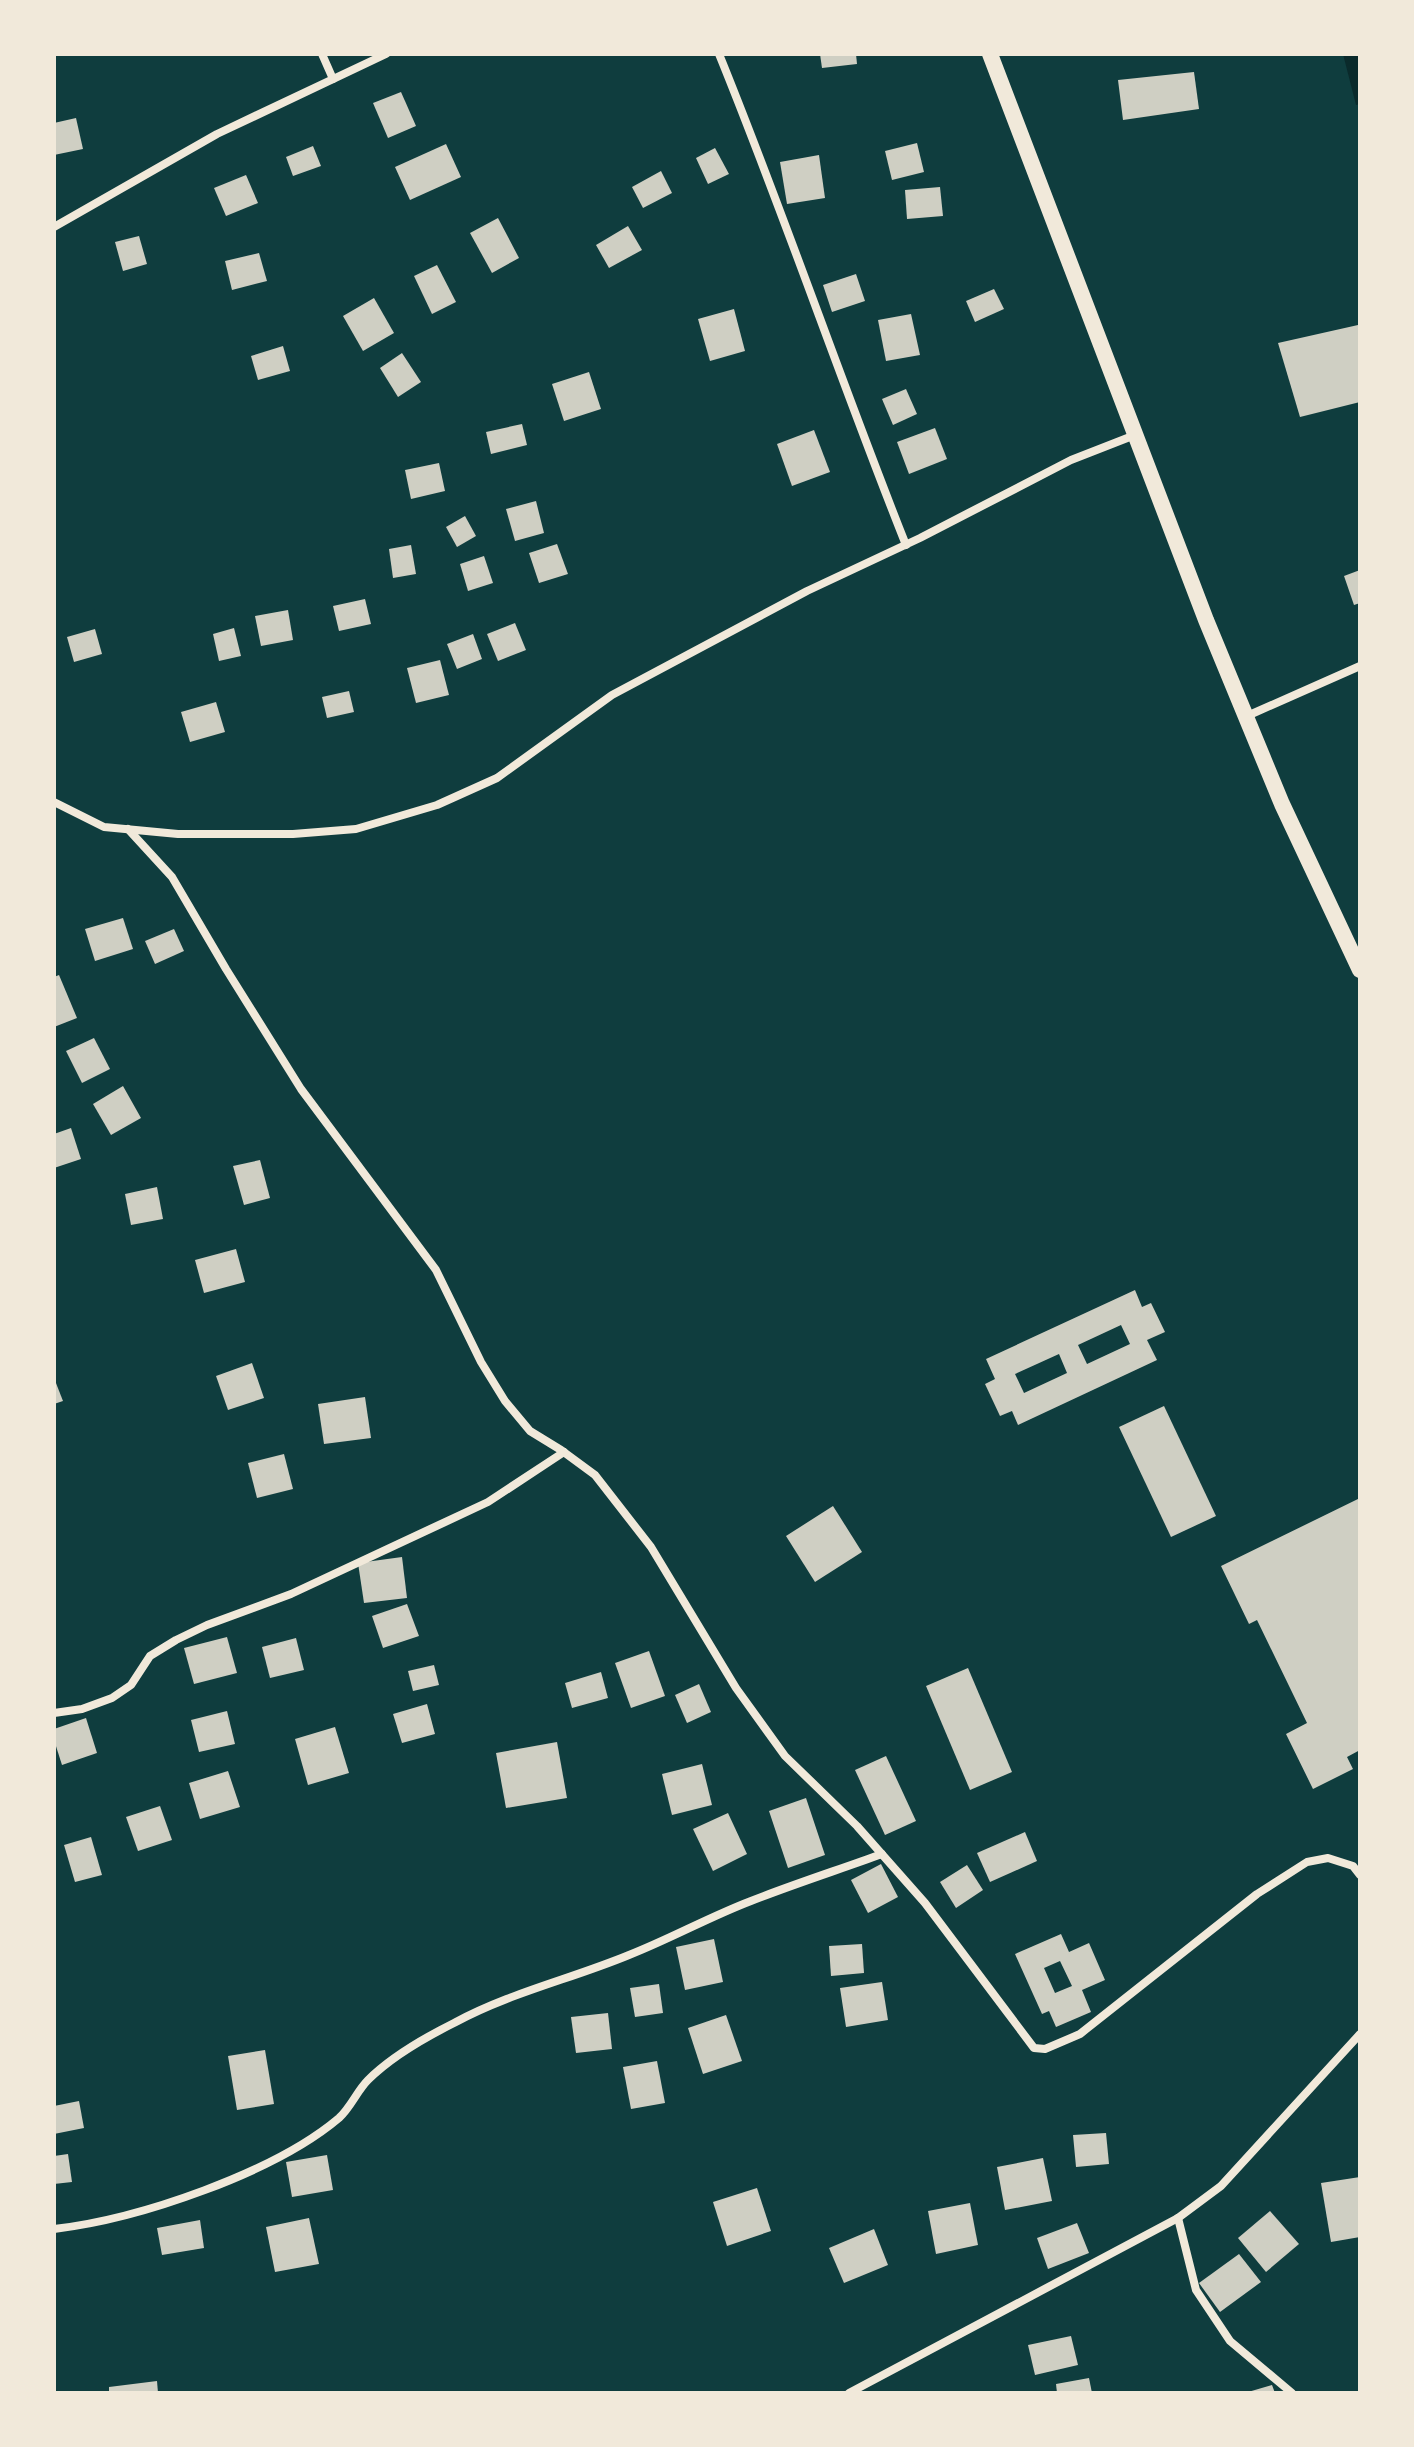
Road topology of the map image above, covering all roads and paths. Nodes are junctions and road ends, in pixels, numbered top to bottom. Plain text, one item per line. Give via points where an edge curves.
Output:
1 (322, 54) edge
2 (386, 54) edge
3 (719, 54) edge
4 (990, 54) edge
5 (333, 79) junction
6 (54, 227) edge
7 (1135, 435) junction
8 (906, 545) junction
9 (1360, 666) edge
10 (1246, 717) junction
11 (54, 802) edge
12 (128, 829) junction
13 (1360, 970) edge
14 (564, 1452) junction
15 (54, 1713) edge
16 (882, 1854) junction
17 (1360, 1875) edge
18 (1360, 2034) edge
19 (1178, 2218) junction
20 (54, 2229) edge
21 (849, 2393) edge
22 (1292, 2393) edge

1 - 5 street
2 - 5 street
3 - 8 street
4 - 7 main road
5 - 6 street via 217,134
7 - 8 street via 1071,460
7 - 10 main road
8 - 12 street via 807,591 612,695 497,778 437,805 356,829 293,834
9 - 10 street
10 - 13 main road
11 - 12 street via 104,827
12 - 14 street via 172,877 301,1089 436,1270 505,1401 530,1431
14 - 15 street via 488,1502 291,1594 176,1640 150,1656 131,1685 112,1698
14 - 16 street via 595,1475 651,1547 736,1688 785,1756
16 - 17 street via 1034,2048 1045,2049 1080,2034 1257,1894 1307,1862 1328,1858 1353,1866
16 - 20 street via 457,2021 368,2080 341,2116 302,2145 242,2173 173,2201
18 - 19 street via 1221,2186
19 - 21 street
19 - 22 street via 1196,2290 1230,2341

